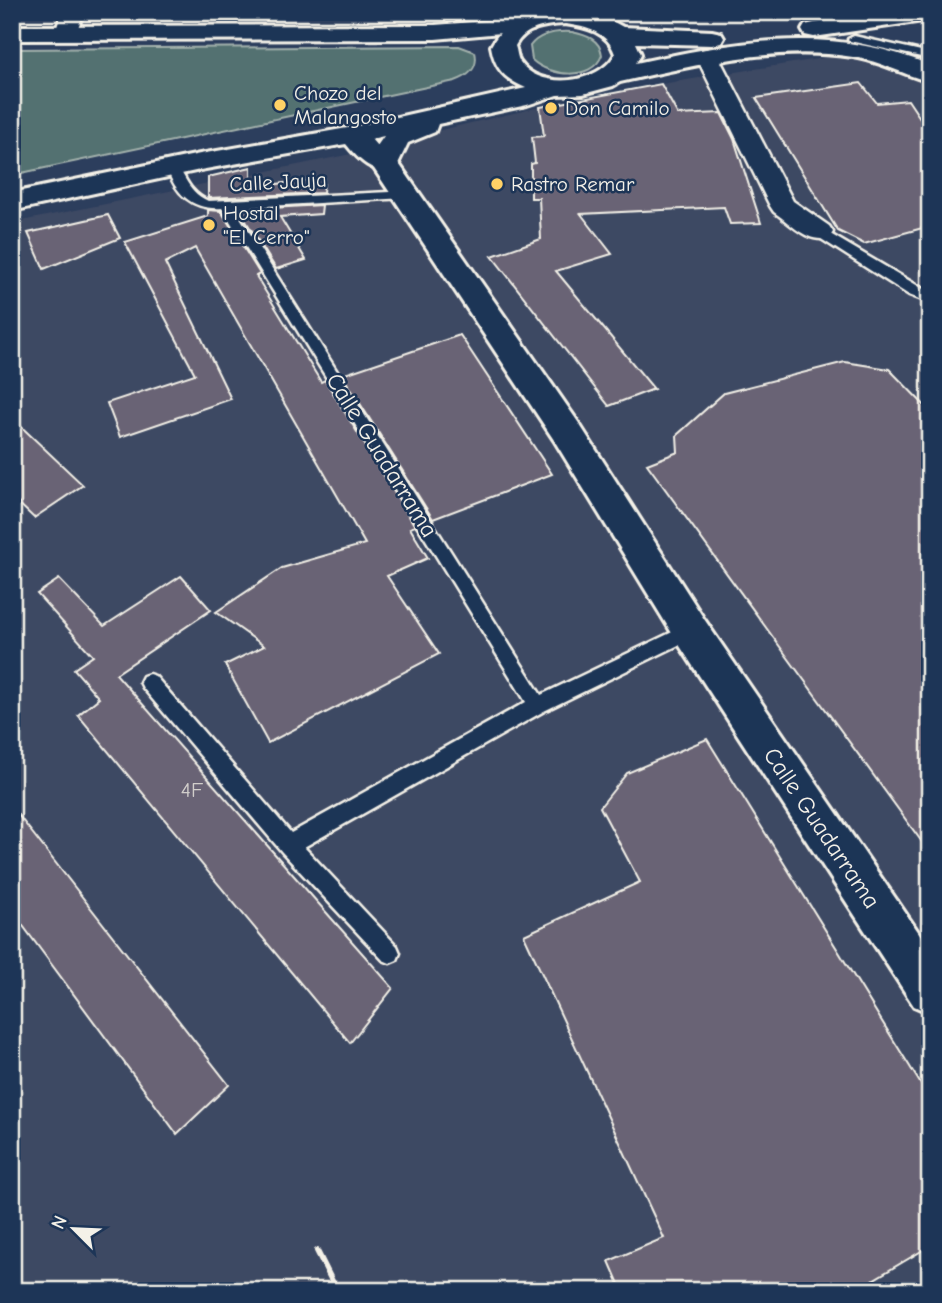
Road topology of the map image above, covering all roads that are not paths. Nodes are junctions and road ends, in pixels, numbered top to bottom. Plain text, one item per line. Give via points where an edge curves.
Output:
1 (921, 17) edge
2 (69, 22) edge
3 (524, 25) junction
4 (435, 32) junction
5 (12, 33) edge
6 (617, 34) junction
7 (854, 39) junction
8 (504, 44) junction
9 (781, 47) junction
10 (930, 55) edge
11 (707, 56) junction
12 (930, 74) edge
13 (615, 75) junction
14 (514, 85) junction
15 (378, 161) junction
16 (200, 162) junction
17 (173, 168) junction
18 (12, 202) edge
19 (226, 205) junction
20 (820, 232) joint
21 (930, 298) edge
22 (691, 631) junction
23 (149, 682) dead end
24 (538, 705) junction
25 (289, 845) junction
26 (390, 953) dead end
27 (930, 990) edge

1 - 6 main road via 717,38
1 - 7 main road
2 - 4 main road
2 - 5 main road
3 - 4 main road
3 - 6 main road via 576,18
3 - 8 main road
4 - 8 main road
6 - 13 main road via 628,54
7 - 9 main road
7 - 10 lane
8 - 14 main road
9 - 11 main road
9 - 12 main road via 860,49
11 - 13 main road
11 - 20 street via 783,206
13 - 14 main road via 586,86
14 - 15 main road
14 - 15 main road via 474,115 404,132
14 - 16 main road
15 - 16 main road via 315,143
15 - 19 lane, Calle Jauja
15 - 22 main road, Calle Guadarrama via 566,431
16 - 17 main road
17 - 18 main road
17 - 19 lane, Calle Jauja via 187,197 207,205
19 - 24 lane, Calle Guadarrama
20 - 21 lane
22 - 24 lane
22 - 27 main road, Calle Guadarrama
23 - 25 lane
24 - 25 lane
25 - 26 lane

